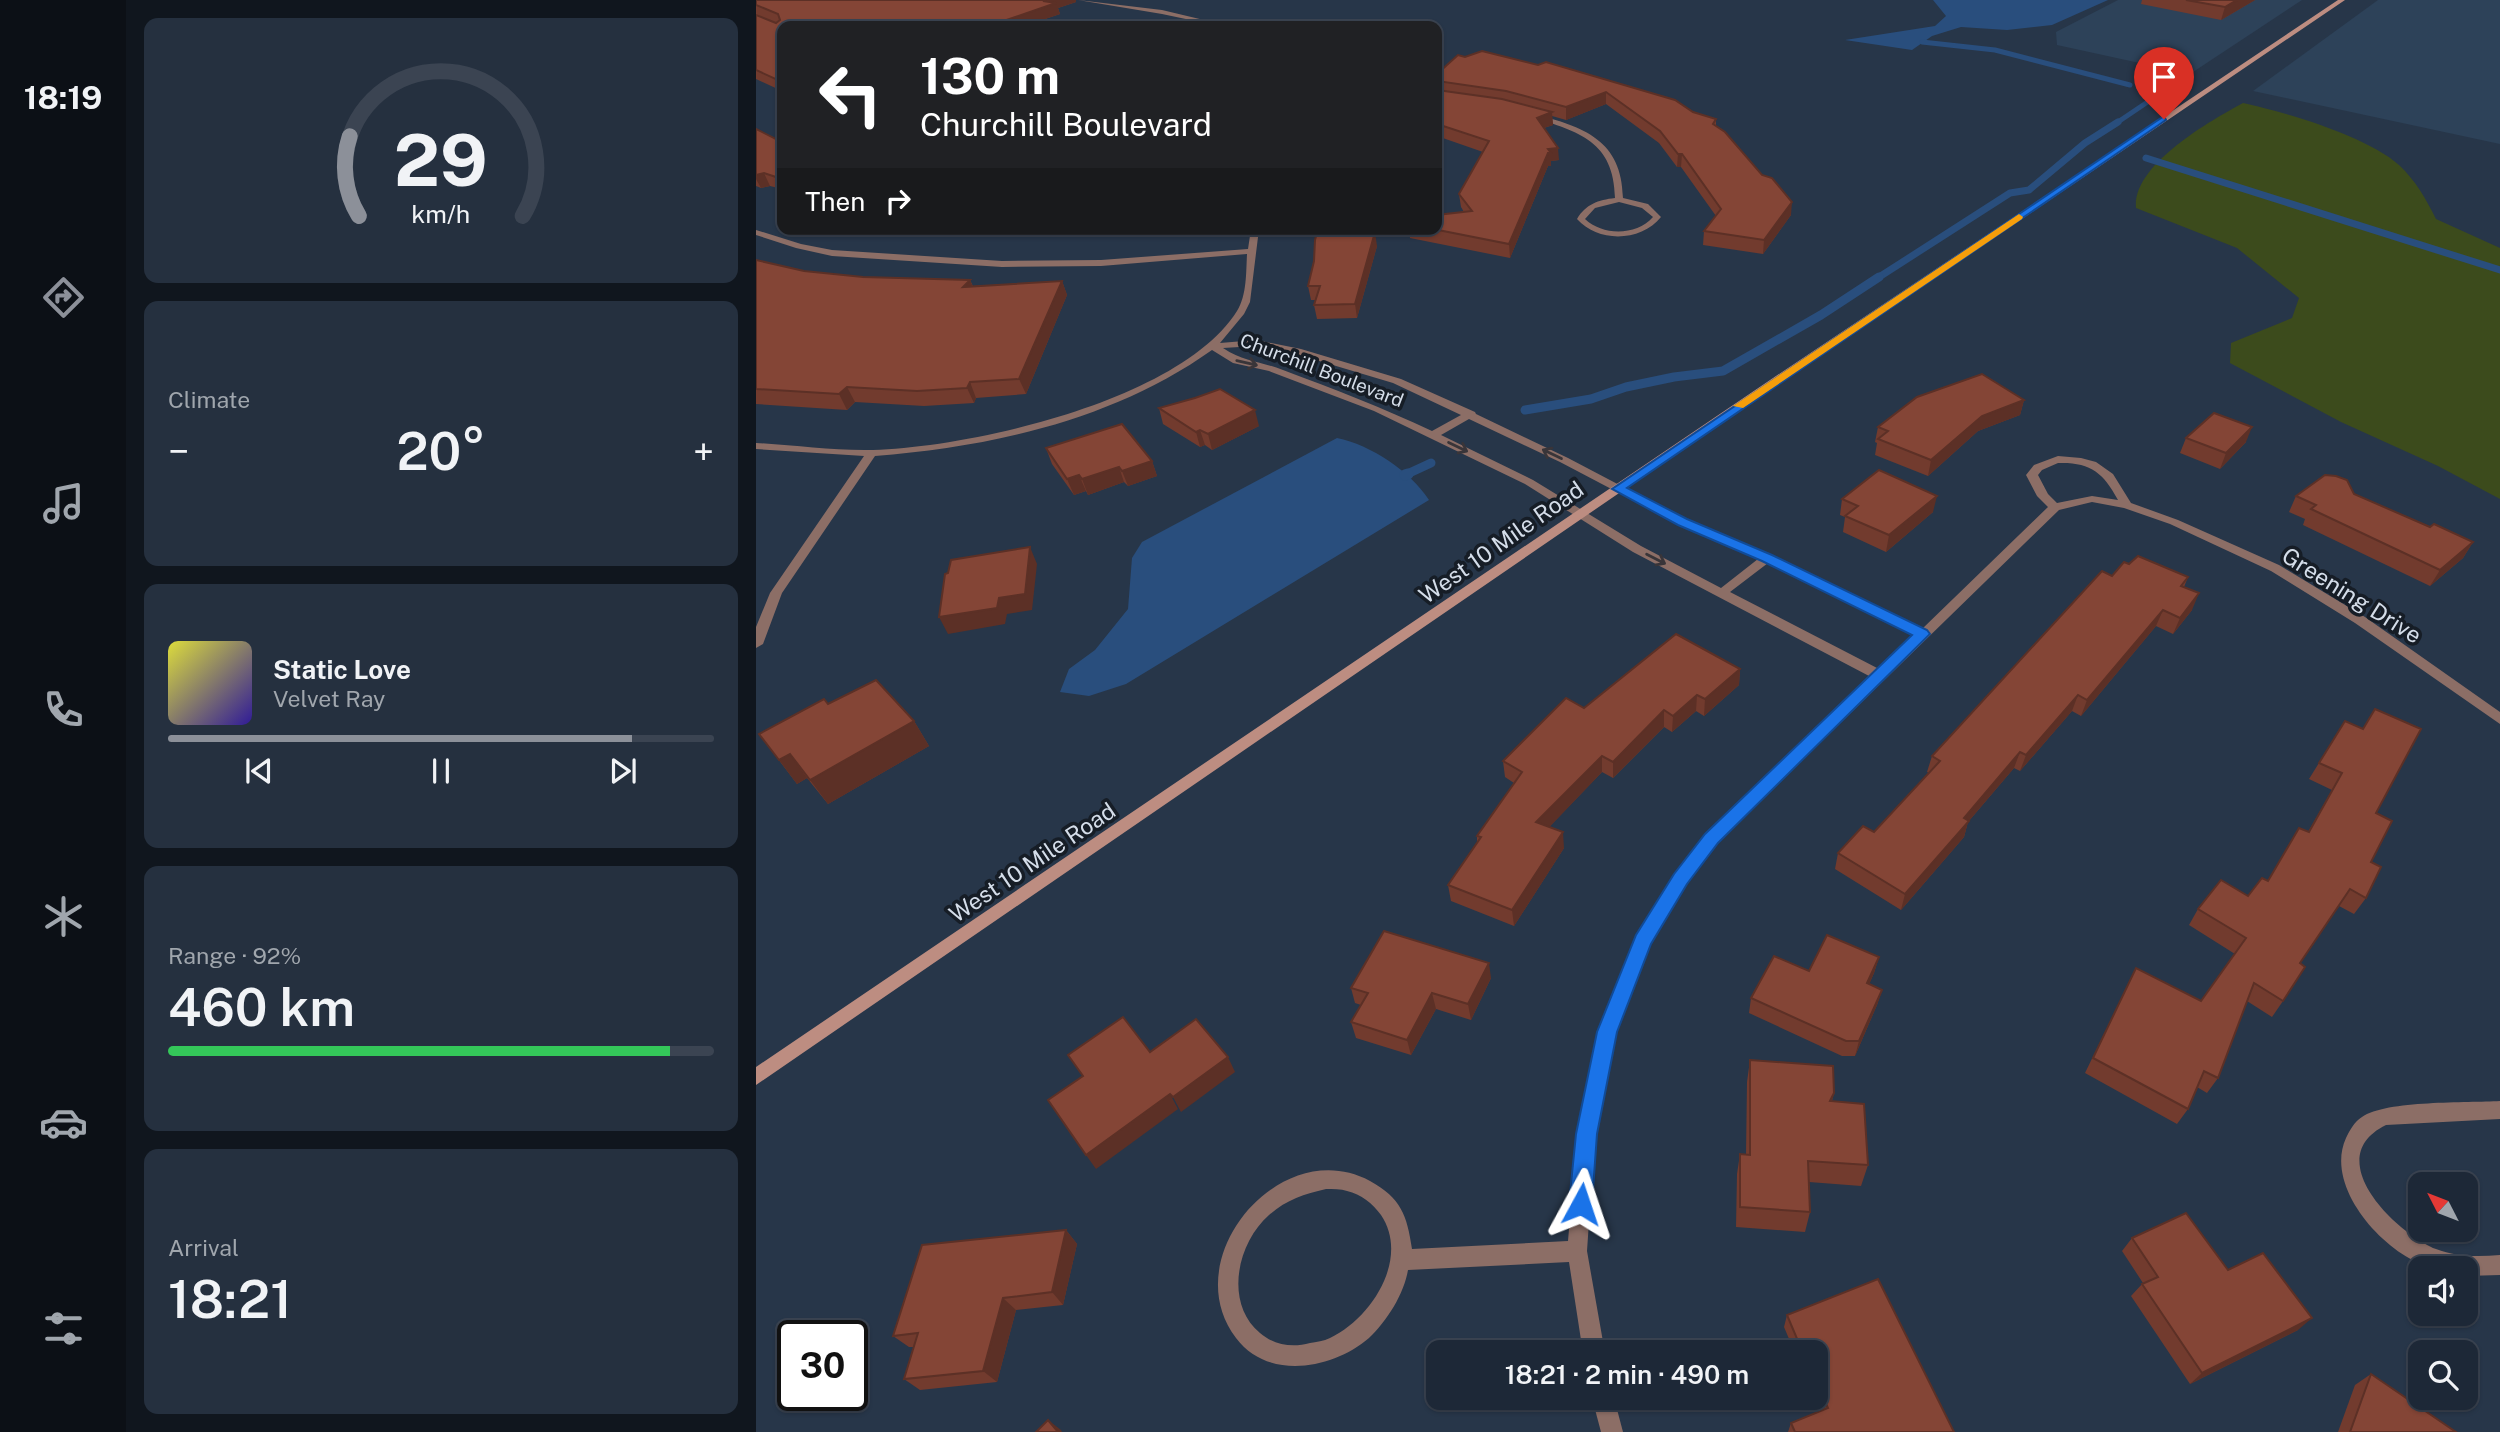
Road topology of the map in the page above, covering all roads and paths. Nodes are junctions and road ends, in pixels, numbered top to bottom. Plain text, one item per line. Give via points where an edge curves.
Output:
1 (1081, 0) edge
2 (2342, 0) edge
3 (1203, 21) edge
4 (1523, 112) edge
5 (1619, 200) junction
6 (756, 232) edge
7 (1253, 235) edge
8 (1249, 251) junction
9 (1213, 346) junction
10 (1471, 414) junction
11 (1433, 435) junction
12 (756, 446) edge
13 (872, 453) junction
14 (1618, 489) junction
15 (2126, 505) junction
16 (2054, 507) junction
17 (1580, 514) junction
18 (1767, 558) junction
19 (1723, 592) junction
20 (1922, 634) junction
21 (756, 644) edge
22 (1881, 676) junction
23 (2500, 719) edge
24 (756, 1077) edge
25 (2500, 1110) edge
26 (1577, 1251) junction
27 (1401, 1260) junction
28 (2500, 1265) edge
29 (1592, 1340) edge
30 (1606, 1410) edge
31 (1612, 1432) edge

1 - 3 street
2 - 14 main road, West 10 Mile Road
4 - 5 street via 1578,131 1608,152 1616,166
5 - 5 street via 1597,203 1584,211 1581,219 1595,230 1612,233 1634,233 1652,226 1657,217 1653,210
6 - 8 street via 832,253 1002,264 1088,263
7 - 8 street
8 - 9 street via 1250,290 1241,312
9 - 10 street, Churchill Boulevard via 1256,343 1337,361
9 -> 11 street, Churchill Boulevard via 1236,361 1322,386
9 - 13 street via 1177,370 1087,411 977,440
10 - 11 street
14 -> 10 street, Churchill Boulevard
11 -> 17 street, Churchill Boulevard via 1529,482
12 - 13 street
13 - 21 street via 776,593
14 - 17 main road, West 10 Mile Road
14 - 18 street, Churchill Boulevard
15 - 16 street, Greening Drive via 2092,499
15 - 16 street via 2101,469 2062,460 2045,463 2032,475
15 - 23 street, Greening Drive via 2174,522 2299,582
16 - 20 street
17 -> 19 street, Churchill Boulevard
17 - 24 main road, West 10 Mile Road
18 - 19 street
18 - 20 street, Churchill Boulevard
19 - 22 street, Churchill Boulevard
20 - 22 street
22 - 26 street via 1712,838 1680,879 1643,941 1607,1032 1586,1134
25 - 28 street via 2384,1116 2366,1122 2349,1152 2361,1196 2392,1233 2441,1261 2461,1266
26 - 27 street
26 - 29 street
27 - 27 street via 1400,1234 1390,1209 1373,1192 1351,1182 1326,1179 1299,1185 1274,1198 1236,1242 1228,1271 1228,1301 1239,1328 1259,1348 1287,1357 1318,1355 1349,1341 1375,1319 1393,1291
30 - 31 street

